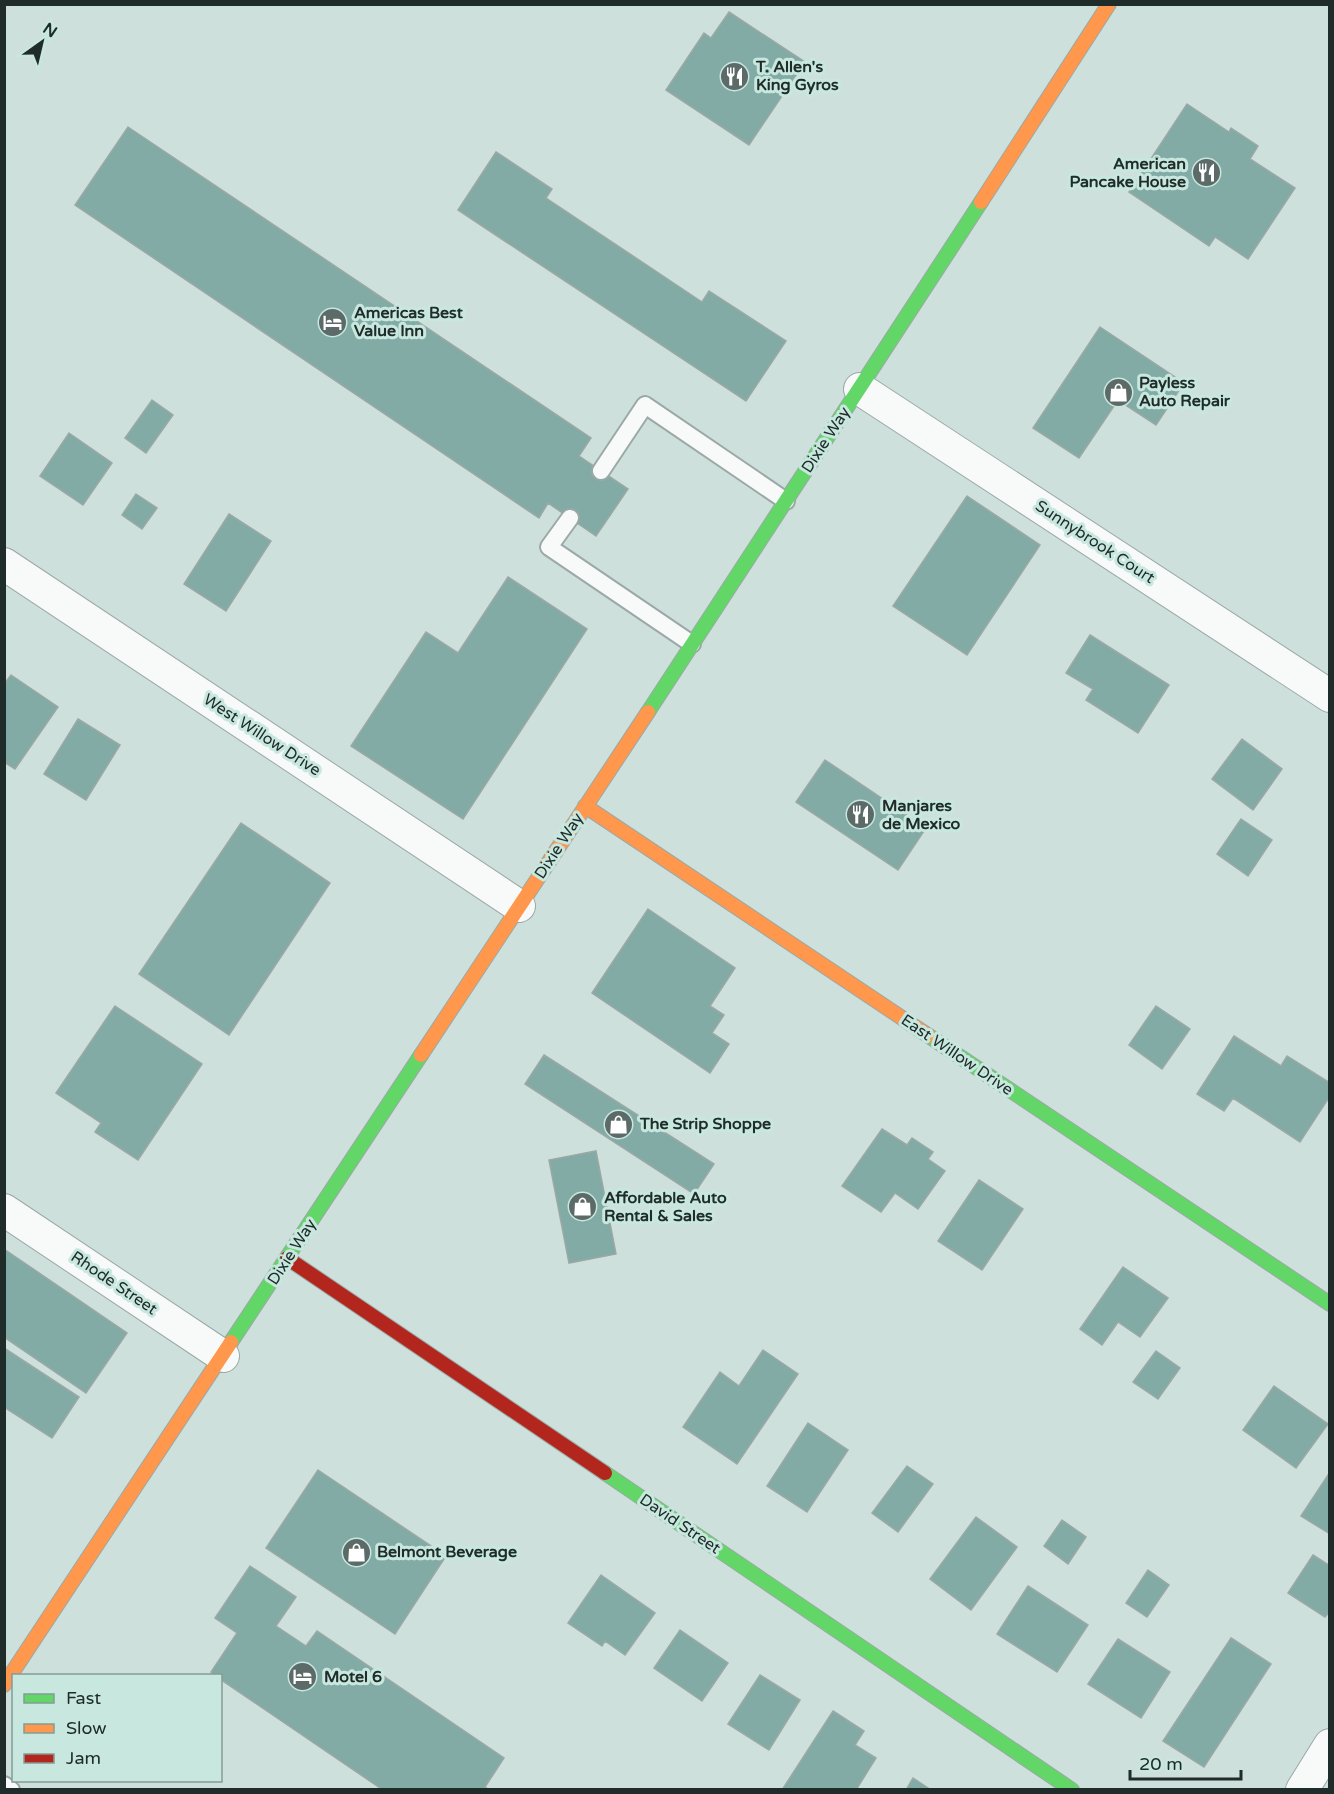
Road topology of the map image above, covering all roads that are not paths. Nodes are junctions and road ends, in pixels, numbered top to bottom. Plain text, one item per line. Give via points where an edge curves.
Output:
1 (1109, 4) edge
2 (860, 389) junction
3 (601, 471) dead end
4 (786, 501) junction
5 (570, 518) dead end
6 (4, 564) edge
7 (692, 644) junction
8 (1329, 696) edge
9 (585, 806) junction
10 (519, 906) junction
11 (4, 1210) edge
12 (287, 1258) junction
13 (1329, 1304) edge
14 (223, 1356) junction
15 (4, 1685) edge
16 (1329, 1745) edge
17 (4, 1785) edge
18 (11, 1790) edge
19 (1072, 1790) edge
20 (1302, 1790) edge

1 - 2 main road, Dixie Way
2 - 4 main road, Dixie Way
2 - 8 street, Sunnybrook Court
3 - 4 lane via 645,405
4 - 7 main road, Dixie Way
5 - 7 lane via 549,547
6 - 10 street, West Willow Drive
7 - 9 main road, Dixie Way
9 - 10 main road, Dixie Way
9 - 13 main road, East Willow Drive
10 - 12 main road, Dixie Way
11 - 14 street, Rhode Street
12 - 14 main road, Dixie Way
12 - 19 main road, David Street
14 - 15 main road, Dixie Way
16 - 20 street
17 - 18 lane

